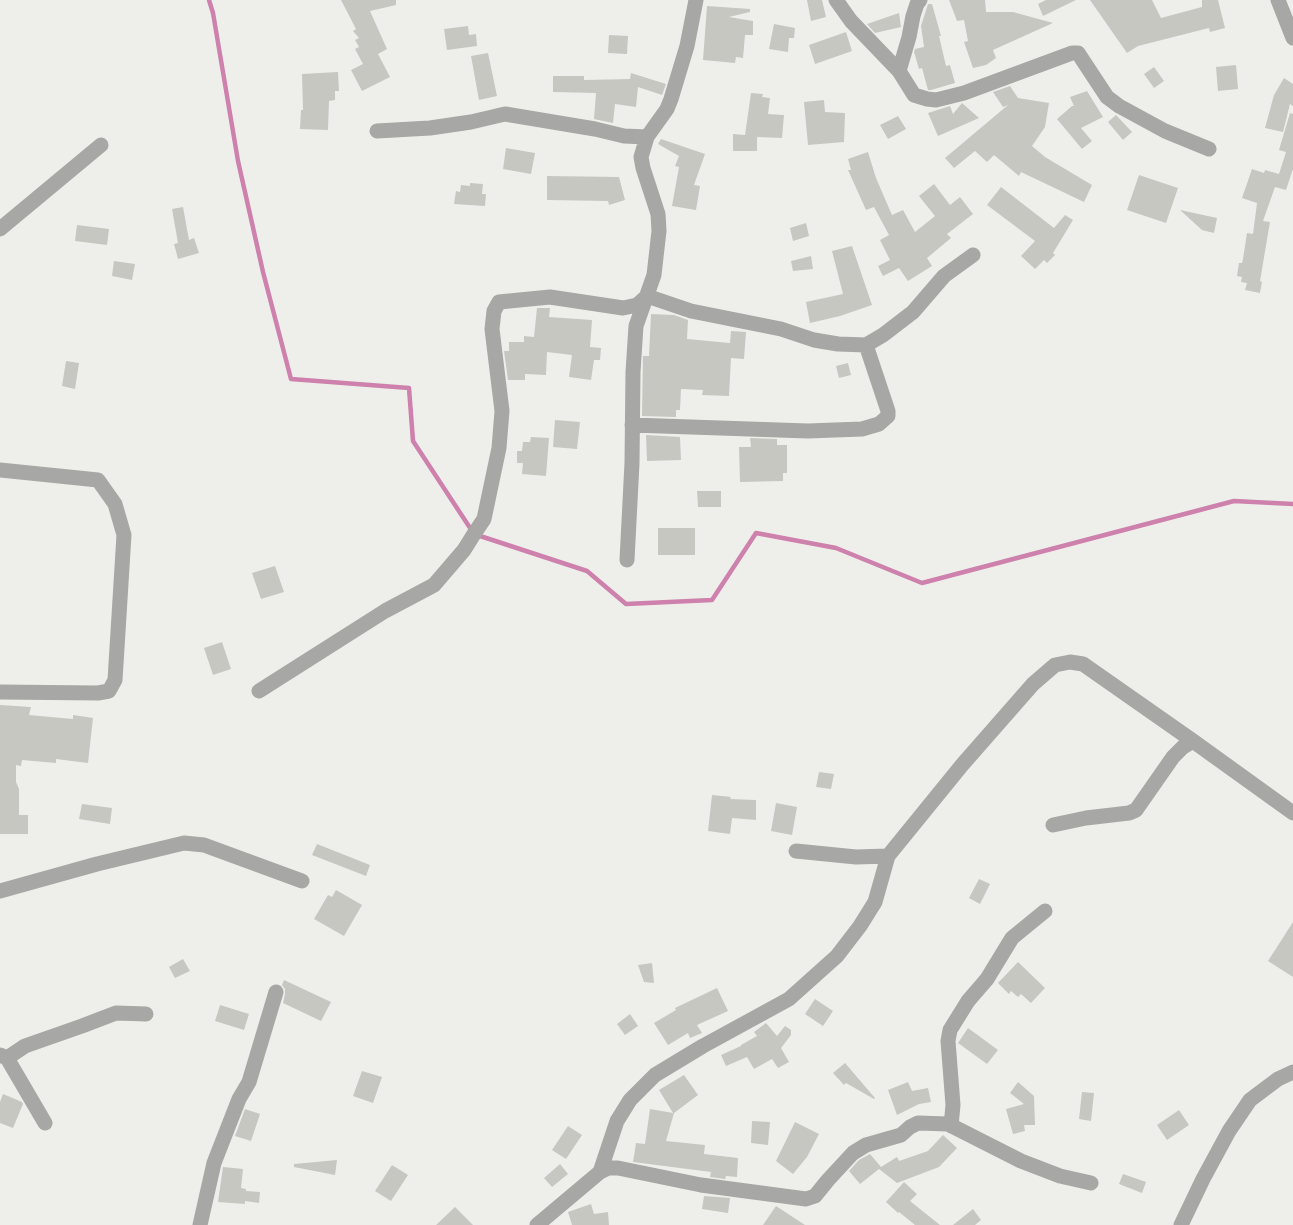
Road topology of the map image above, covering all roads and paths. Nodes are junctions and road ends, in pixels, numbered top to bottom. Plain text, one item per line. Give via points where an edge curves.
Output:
1 (696, 0) edge
2 (836, 0) edge
3 (920, 0) edge
4 (1278, 0) edge
5 (1293, 38) edge
6 (899, 71) junction
7 (377, 131) dead end
8 (647, 137) junction
9 (101, 145) dead end
10 (1209, 149) dead end
11 (0, 229) edge
12 (973, 255) dead end
13 (648, 296) junction
14 (866, 345) junction
15 (632, 424) junction
16 (0, 470) edge
17 (627, 560) dead end
18 (259, 691) dead end
19 (0, 692) edge
20 (1193, 740) junction
21 (1293, 813) edge
22 (1053, 825) dead end
23 (796, 851) dead end
24 (888, 856) junction
25 (302, 881) dead end
26 (0, 891) edge
27 (1045, 910) dead end
28 (276, 992) dead end
29 (146, 1014) dead end
30 (3, 1056) edge
31 (1293, 1072) edge
32 (45, 1123) dead end
33 (952, 1126) junction
34 (600, 1172) junction
35 (1091, 1183) dead end
36 (200, 1225) edge
37 (537, 1225) edge
38 (1181, 1225) edge

1 - 8 street via 687,46 671,99
2 - 6 street via 851,21
3 - 6 street
4 - 5 street
6 - 10 street via 914,95 936,100 964,93 1072,53 1078,54 1107,97 1119,106
7 - 8 street via 430,128 505,114 624,136
8 - 13 street via 641,157 658,214 659,231
9 - 11 street
12 - 14 street via 944,276 913,312
13 - 14 street via 691,311 781,329 814,340
13 - 15 street via 636,326
13 - 18 street via 637,305 623,308 550,297 499,302 494,311 492,329 502,411 499,448 484,519 464,550 434,585 385,611
14 - 15 street via 888,411 888,416 879,424 862,429 808,431
15 - 17 street
16 - 19 street via 98,480 114,504 124,535 115,680 109,691
20 - 21 street
20 - 22 street via 1173,757 1136,810
20 - 24 street via 1083,664 1055,665 1033,684 962,765
23 - 24 street via 856,857
24 - 34 street via 875,902 837,956 789,999 655,1075 630,1100 617,1121
25 - 26 street via 204,845 184,843
27 - 33 street via 1012,938 950,1030
28 - 36 street via 249,1082 214,1163
29 - 30 street via 116,1013
30 - 32 street
31 - 38 street via 1250,1100 1229,1131
33 - 34 street via 918,1123 901,1135 866,1145 854,1153 815,1196 806,1199 618,1168
33 - 35 street via 1021,1161 1060,1176
34 - 37 street

